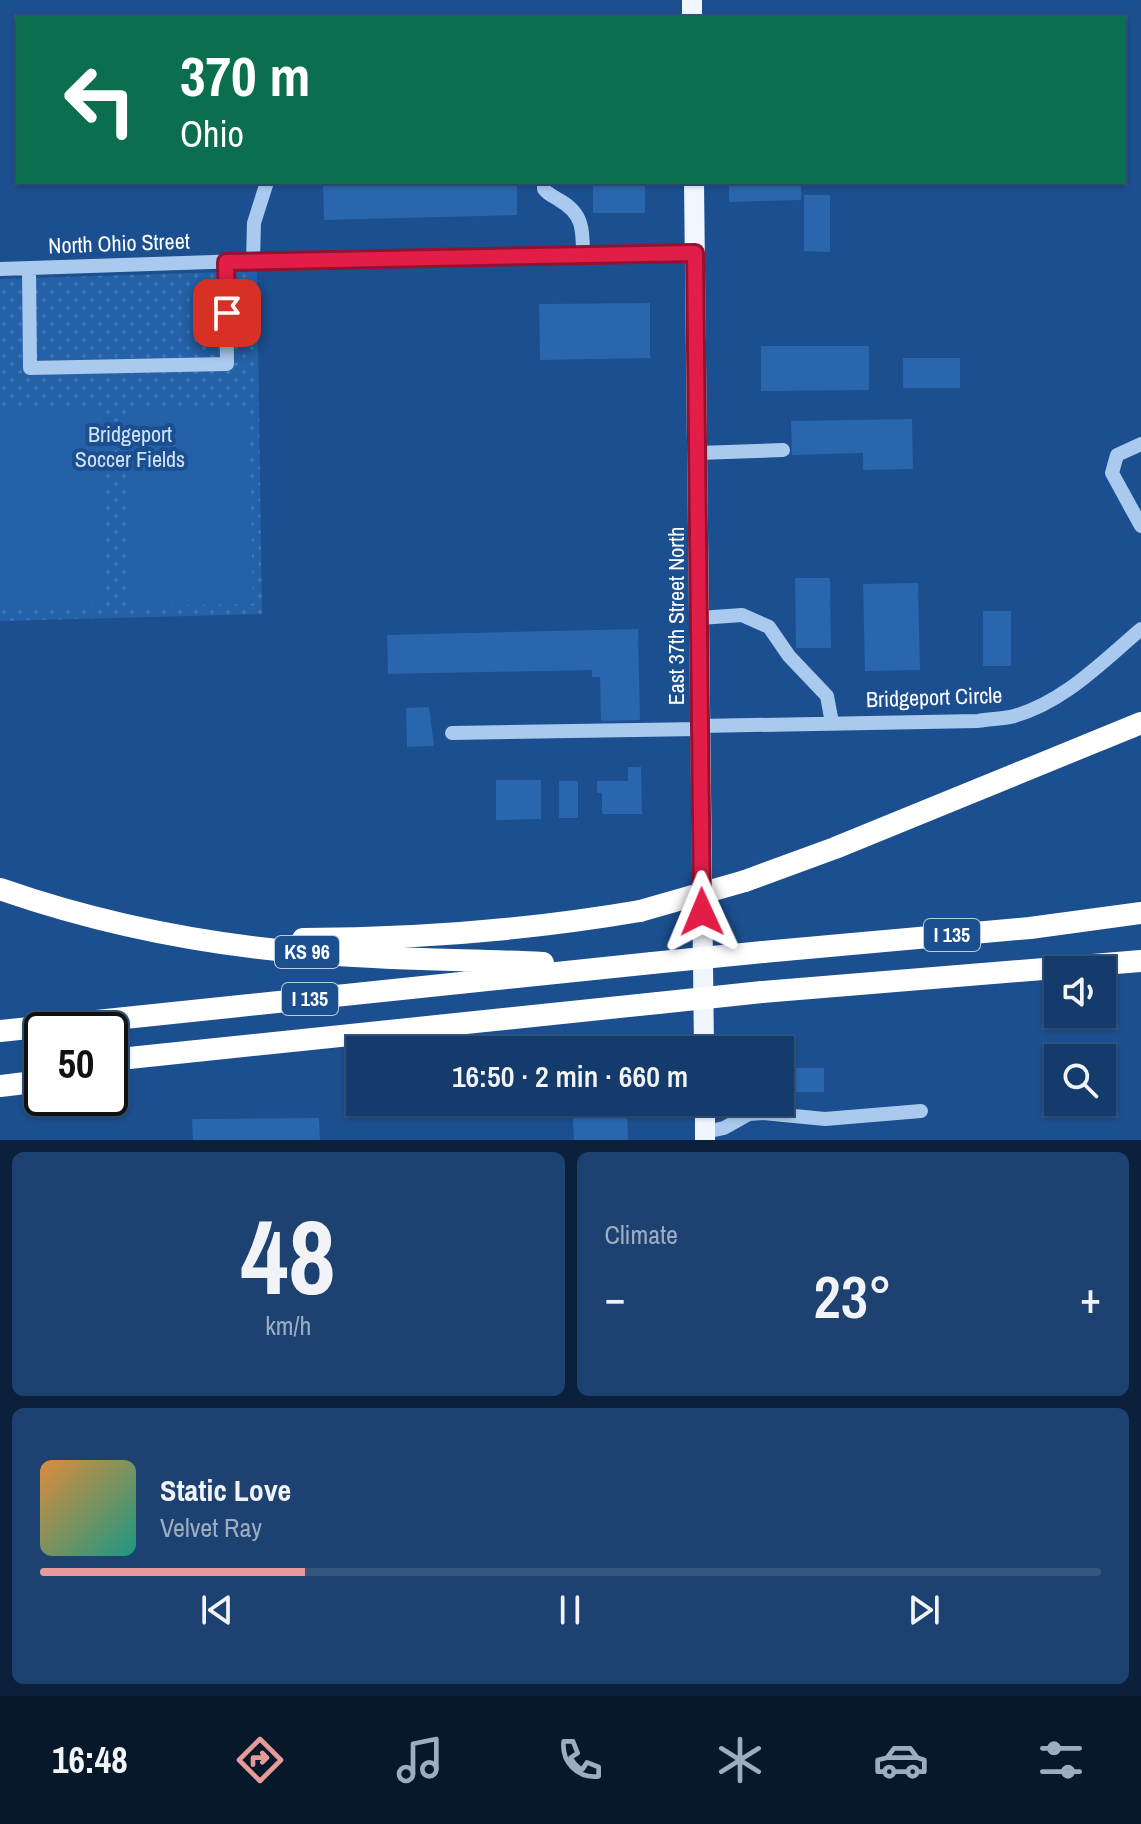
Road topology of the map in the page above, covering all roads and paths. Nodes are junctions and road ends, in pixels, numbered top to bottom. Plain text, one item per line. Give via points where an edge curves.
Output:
1 (266, 184) edge
2 (544, 184) edge
3 (694, 184) edge
4 (695, 253) junction
5 (583, 254) junction
6 (253, 261) junction
7 (226, 262) junction
8 (29, 268) junction
9 (0, 269) edge
10 (1141, 444) edge
11 (783, 450) dead end
12 (698, 453) junction
13 (1141, 526) edge
14 (700, 618) junction
15 (1141, 629) edge
16 (832, 723) junction
17 (1141, 723) edge
18 (700, 728) junction
19 (452, 733) dead end
20 (0, 889) edge
21 (1141, 913) edge
22 (223, 941) junction
23 (1141, 962) edge
24 (620, 966) junction
25 (0, 1031) edge
26 (704, 1036) edge
27 (128, 1058) edge
28 (24, 1070) edge
29 (0, 1072) edge
30 (24, 1083) edge
31 (0, 1086) edge
32 (921, 1111) dead end
33 (737, 1116) edge
34 (794, 1116) edge
35 (705, 1136) edge

1 - 6 street via 254,223
2 - 5 street via 550,195 577,213 583,225
3 - 4 main road, East 37th Street North
4 - 5 street, North Ohio Street
4 - 12 main road, East 37th Street North
5 - 6 street, North Ohio Street
6 - 7 street, North Ohio Street
7 - 8 street, North Ohio Street
7 - 8 street via 227,364 30,368
8 - 9 street, North Ohio Street
10 - 13 street via 1117,455 1112,473
11 - 12 street
12 - 14 main road, East 37th Street North
14 - 16 street via 742,615 769,627 827,696
14 - 18 main road, East 37th Street North
15 - 16 street, Bridgeport Circle via 1069,689 1010,717
16 - 18 street, Bridgeport Circle
17 - 22 highway, bridge via 835,848 640,911 486,933
18 - 19 street, Bridgeport Circle
18 - 26 main road, East 37th Street North
20 - 22 highway, KS 96 via 55,908
21 - 24 highway, I 135, bridge
22 - 24 highway, KS 96 via 353,956
23 - 27 highway, I 135, bridge via 762,992
24 - 25 highway, I 135
28 - 29 highway
30 - 31 highway
32 - 34 street via 825,1119
33 - 35 street

